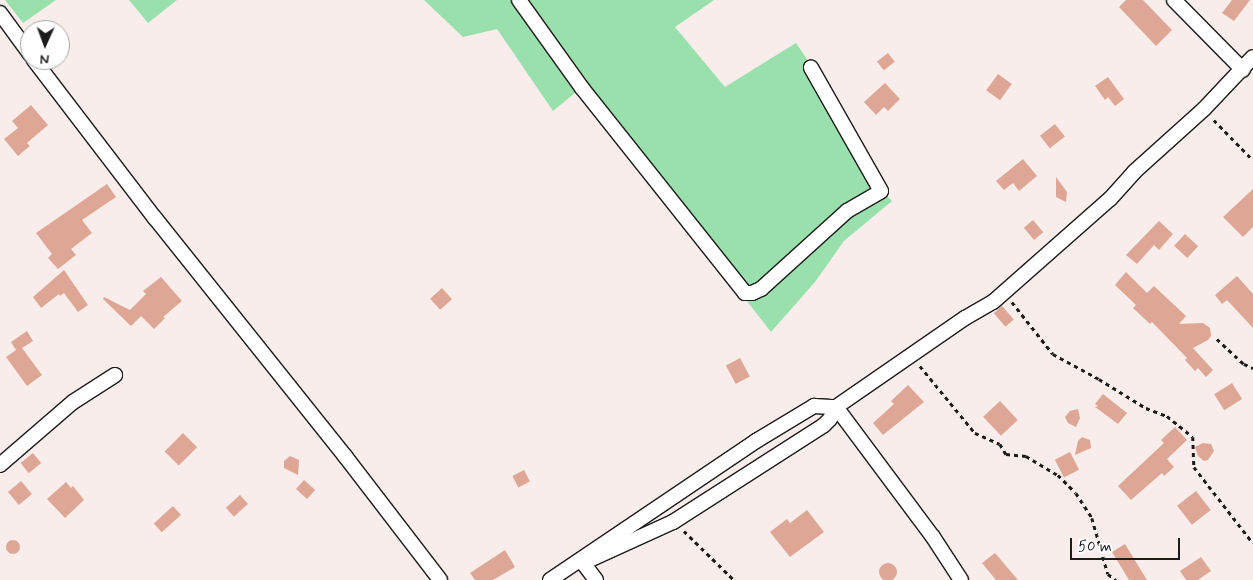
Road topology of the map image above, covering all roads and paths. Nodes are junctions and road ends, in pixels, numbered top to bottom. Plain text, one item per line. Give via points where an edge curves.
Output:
1 (519, 0) edge
2 (1174, 0) edge
3 (0, 13) edge
4 (20, 40) edge
5 (1253, 57) edge
6 (811, 68) dead end
7 (42, 70) edge
8 (1243, 70) junction
9 (1204, 109) junction
10 (1253, 160) edge
11 (1003, 292) junction
12 (1217, 340) dead end
13 (911, 355) junction
14 (1253, 368) edge
15 (115, 375) dead end
16 (836, 407) junction
17 (0, 465) edge
18 (673, 522) junction
19 (1253, 543) edge
20 (440, 580) edge
21 (550, 580) edge
22 (596, 580) edge
23 (734, 580) edge
24 (961, 580) edge
25 (1116, 580) edge

1 - 6 street via 582,88 745,293 761,289 847,211 882,190
2 - 8 street
3 - 4 street
5 - 8 street
7 - 20 street
8 - 9 street
9 - 10 path
9 - 11 street via 1087,220
11 - 13 street via 993,302
11 - 19 path via 1053,354 1146,408 1167,416 1193,437 1194,467
12 - 14 path
13 - 16 street
13 - 25 path via 975,432 1000,444 1006,454 1026,456 1058,475 1076,493 1092,518 1108,574
15 - 17 street via 73,402
16 - 18 street via 824,424
16 - 21 street via 814,406 756,441
16 - 24 street
18 - 22 street via 583,563
18 - 23 path

